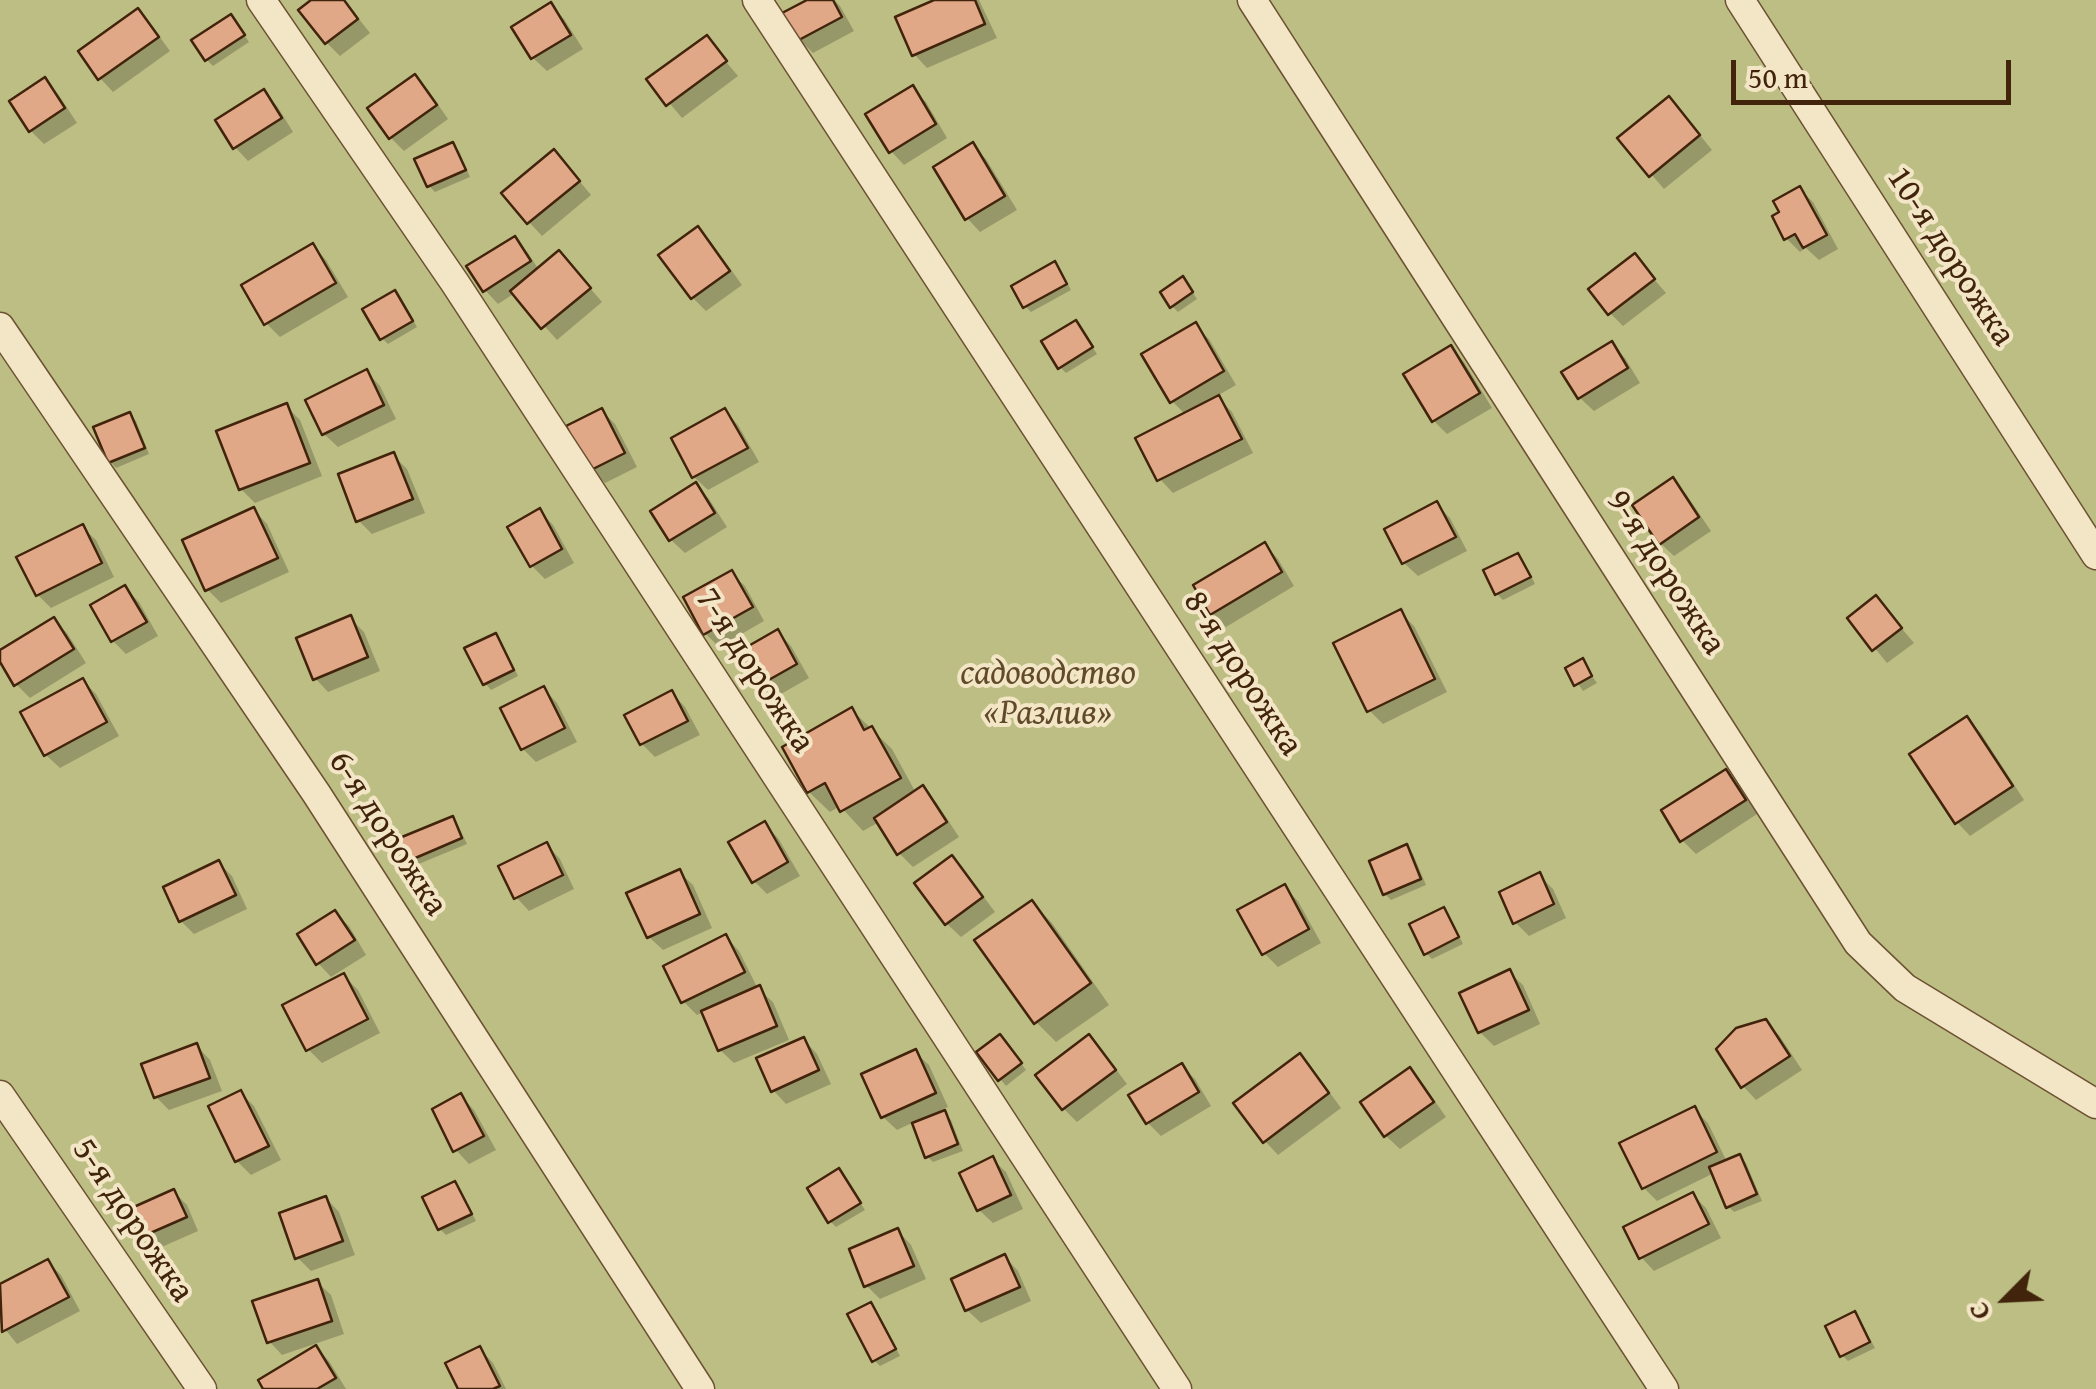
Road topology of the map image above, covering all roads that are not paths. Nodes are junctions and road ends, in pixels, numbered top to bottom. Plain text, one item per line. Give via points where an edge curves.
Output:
1 (261, 0) edge
2 (757, 0) edge
3 (1252, 0) edge
4 (1740, 0) edge
5 (0, 327) edge
6 (2096, 555) edge
7 (0, 1095) edge
8 (2096, 1104) edge
9 (202, 1389) edge
10 (700, 1389) edge
11 (1177, 1389) edge
12 (1664, 1389) edge

1 - 11 street, 7-я дорожка via 455,283
2 - 12 street, 8-я дорожка
3 - 8 street, 9-я дорожка via 1858,943 1904,988
4 - 6 street, 10-я дорожка
5 - 10 street, 6-я дорожка via 316,793
7 - 9 street, 5-я дорожка

